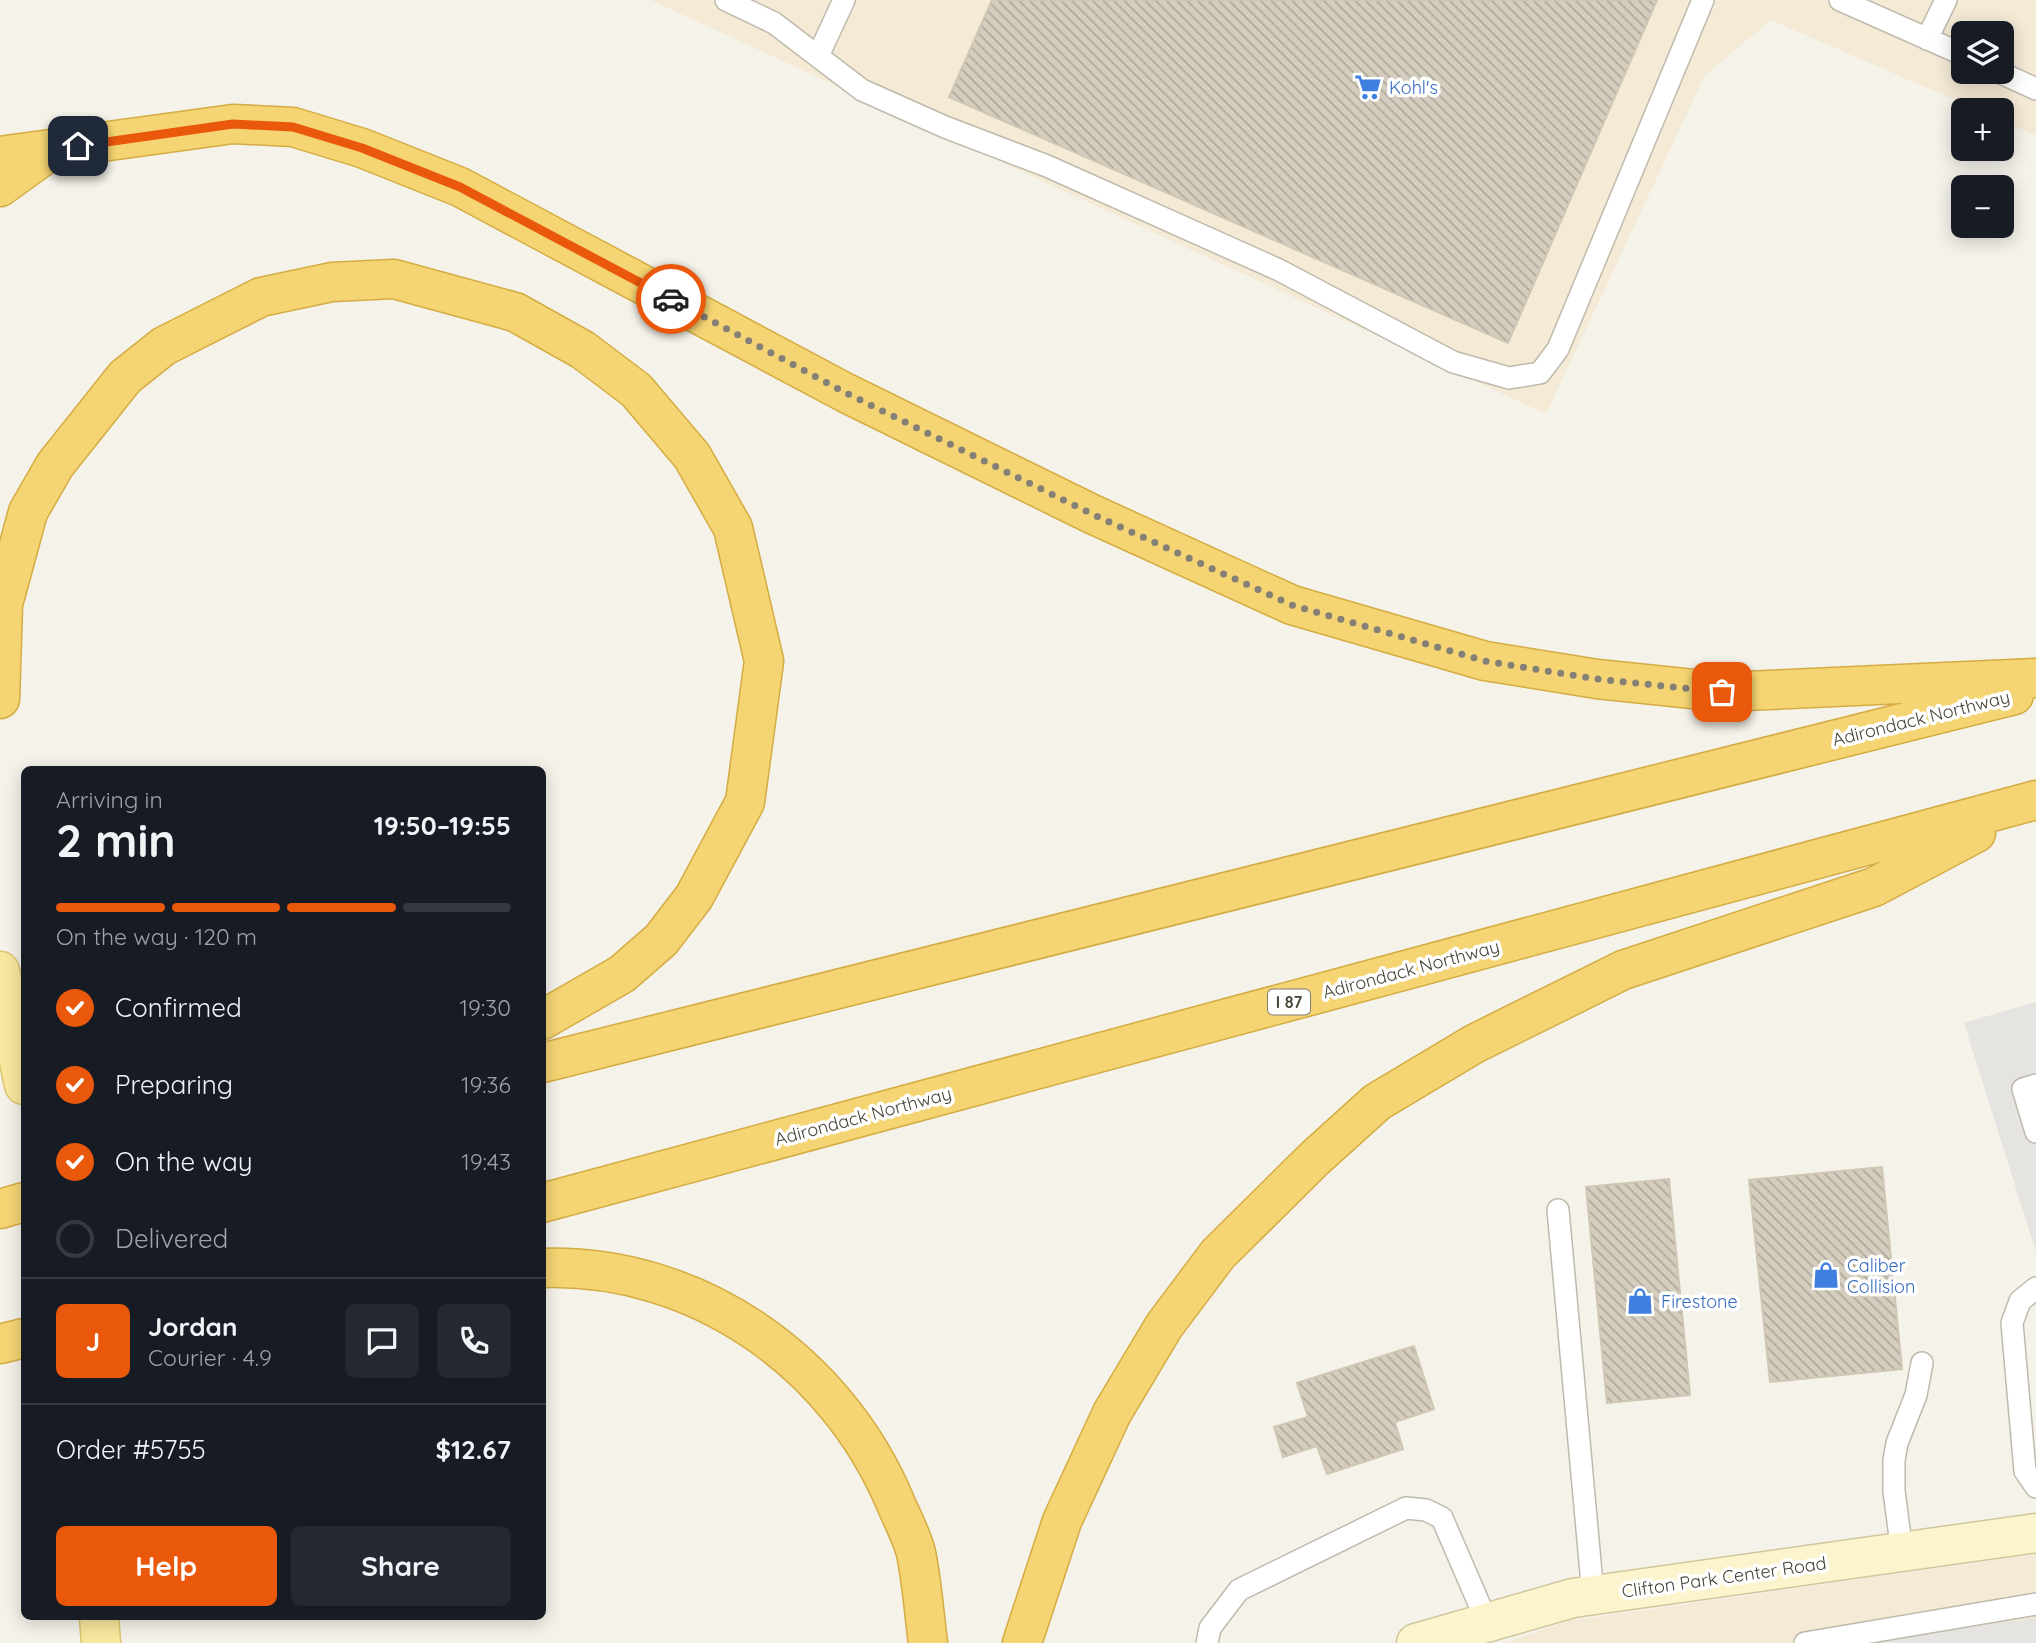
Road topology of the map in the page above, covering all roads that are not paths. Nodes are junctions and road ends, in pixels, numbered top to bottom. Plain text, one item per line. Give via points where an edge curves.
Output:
1 (844, 0) edge
2 (1703, 0) edge
3 (1840, 0) edge
4 (1946, 0) edge
5 (737, 3) edge
6 (1927, 39) junction
7 (1951, 49) edge
8 (818, 56) junction
9 (2014, 79) edge
10 (2036, 89) edge
11 (52, 149) junction
12 (0, 156) edge
13 (0, 187) edge
14 (2036, 678) edge
15 (2036, 690) edge
16 (0, 699) edge
17 (2036, 801) edge
18 (0, 971) edge
19 (546, 1018) edge
20 (546, 1062) edge
21 (21, 1071) edge
22 (2036, 1086) edge
23 (2036, 1132) edge
24 (546, 1202) edge
25 (21, 1203) edge
26 (0, 1209) edge
27 (1558, 1210) dead end
28 (546, 1268) edge
29 (2036, 1288) edge
30 (21, 1339) edge
31 (0, 1344) edge
32 (1922, 1363) dead end
33 (2036, 1487) edge
34 (2036, 1533) edge
35 (1902, 1552) junction
36 (1593, 1595) junction
37 (2036, 1604) edge
38 (99, 1620) edge
39 (1488, 1622) junction
40 (101, 1643) edge
41 (928, 1643) edge
42 (1022, 1643) edge
43 (1207, 1643) edge
44 (1416, 1643) edge
45 (1805, 1643) edge

1 - 8 lane
2 - 8 lane via 1558,349 1540,373 1509,378 1453,362 1279,270 1047,166 862,90
3 - 6 lane
4 - 6 lane
5 - 8 lane via 774,23
6 - 7 lane
9 - 10 lane
11 - 12 highway
11 - 13 highway
11 - 14 highway via 233,124 293,127 362,148 460,187 846,393 1092,514 1292,605 1485,661 1722,692
15 - 20 highway, Adirondack Northway
16 - 19 highway via 3,604 28,512 55,464 125,377 164,346 261,297 332,282 394,279 515,312 583,350 636,390 692,456 733,528 764,661 744,802 694,897 662,940 622,974
17 - 24 highway, Adirondack Northway / I 87
17 - 42 highway via 1874,887 1623,970 1474,1044 1377,1102 1218,1254 1164,1326 1112,1413 1062,1521
18 - 21 main road
22 - 23 lane via 2023,1090
25 - 26 highway
27 - 36 lane
28 - 41 highway via 621,1272 691,1293 792,1359 846,1416 885,1477 916,1551
29 - 33 lane via 2020,1301 2012,1323 2025,1471
30 - 31 highway
32 - 35 lane via 1894,1460
34 - 35 street, Clifton Park Center Road
35 - 36 street, Clifton Park Center Road
36 - 39 street, Clifton Park Center Road
37 - 45 lane
38 - 40 main road
39 - 43 lane via 1442,1518 1406,1508 1239,1590 1210,1629
39 - 44 street, Clifton Park Center Road

